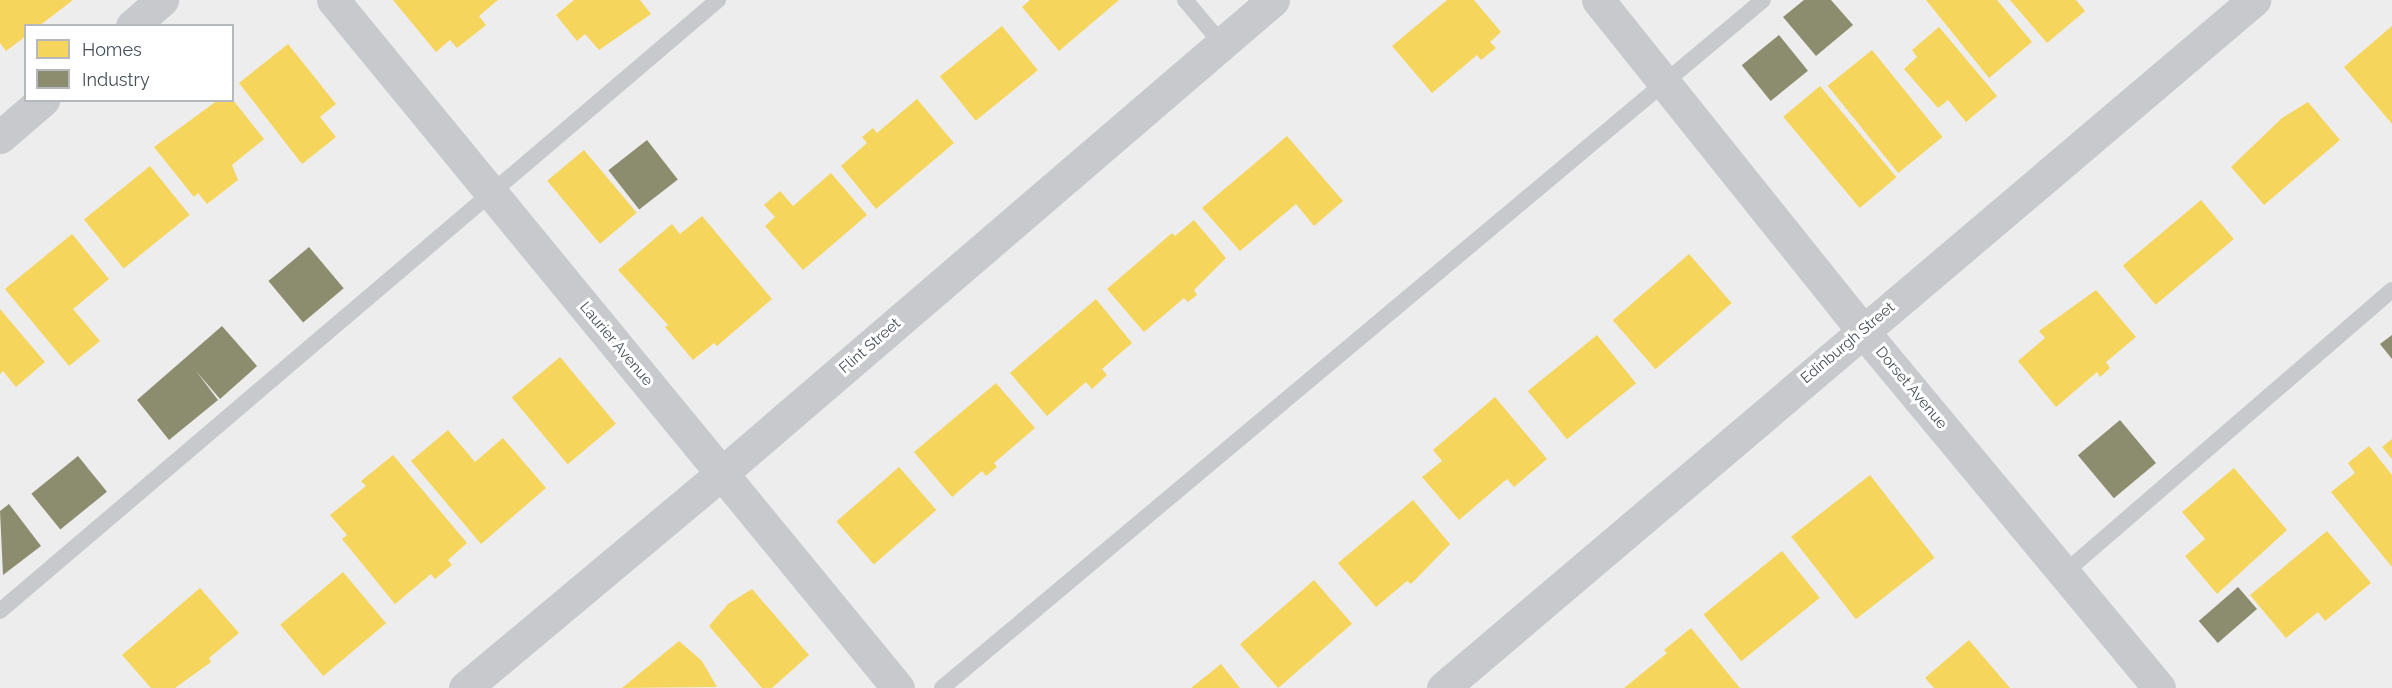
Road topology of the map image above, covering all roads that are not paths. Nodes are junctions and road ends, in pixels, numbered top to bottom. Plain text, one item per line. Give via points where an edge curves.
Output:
1 (162, 0) edge
2 (333, 0) edge
3 (718, 0) edge
4 (1185, 0) edge
5 (1273, 0) edge
6 (1598, 0) edge
7 (1762, 0) edge
8 (2254, 0) edge
9 (134, 24) edge
10 (1222, 44) junction
11 (1666, 81) junction
12 (41, 102) edge
13 (0, 137) edge
14 (491, 194) junction
15 (2392, 290) edge
16 (1862, 330) junction
17 (722, 473) junction
18 (2064, 573) junction
19 (0, 611) edge
20 (465, 688) edge
21 (898, 688) edge
22 (942, 688) edge
23 (1443, 688) edge
24 (2159, 688) edge

1 - 9 street
2 - 14 street, Laurier Avenue
3 - 14 lane
4 - 10 lane
5 - 10 street, Flint Street
6 - 11 street, Dorset Avenue
7 - 11 lane
8 - 16 street, Edinburgh Street
10 - 17 street, Flint Street
11 - 16 street, Dorset Avenue
11 - 22 lane
12 - 13 street
14 - 17 street, Laurier Avenue
14 - 19 lane
15 - 18 lane
16 - 18 street, Dorset Avenue
16 - 23 street, Edinburgh Street
17 - 20 street, Flint Street
17 - 21 street, Laurier Avenue
18 - 24 street, Dorset Avenue

